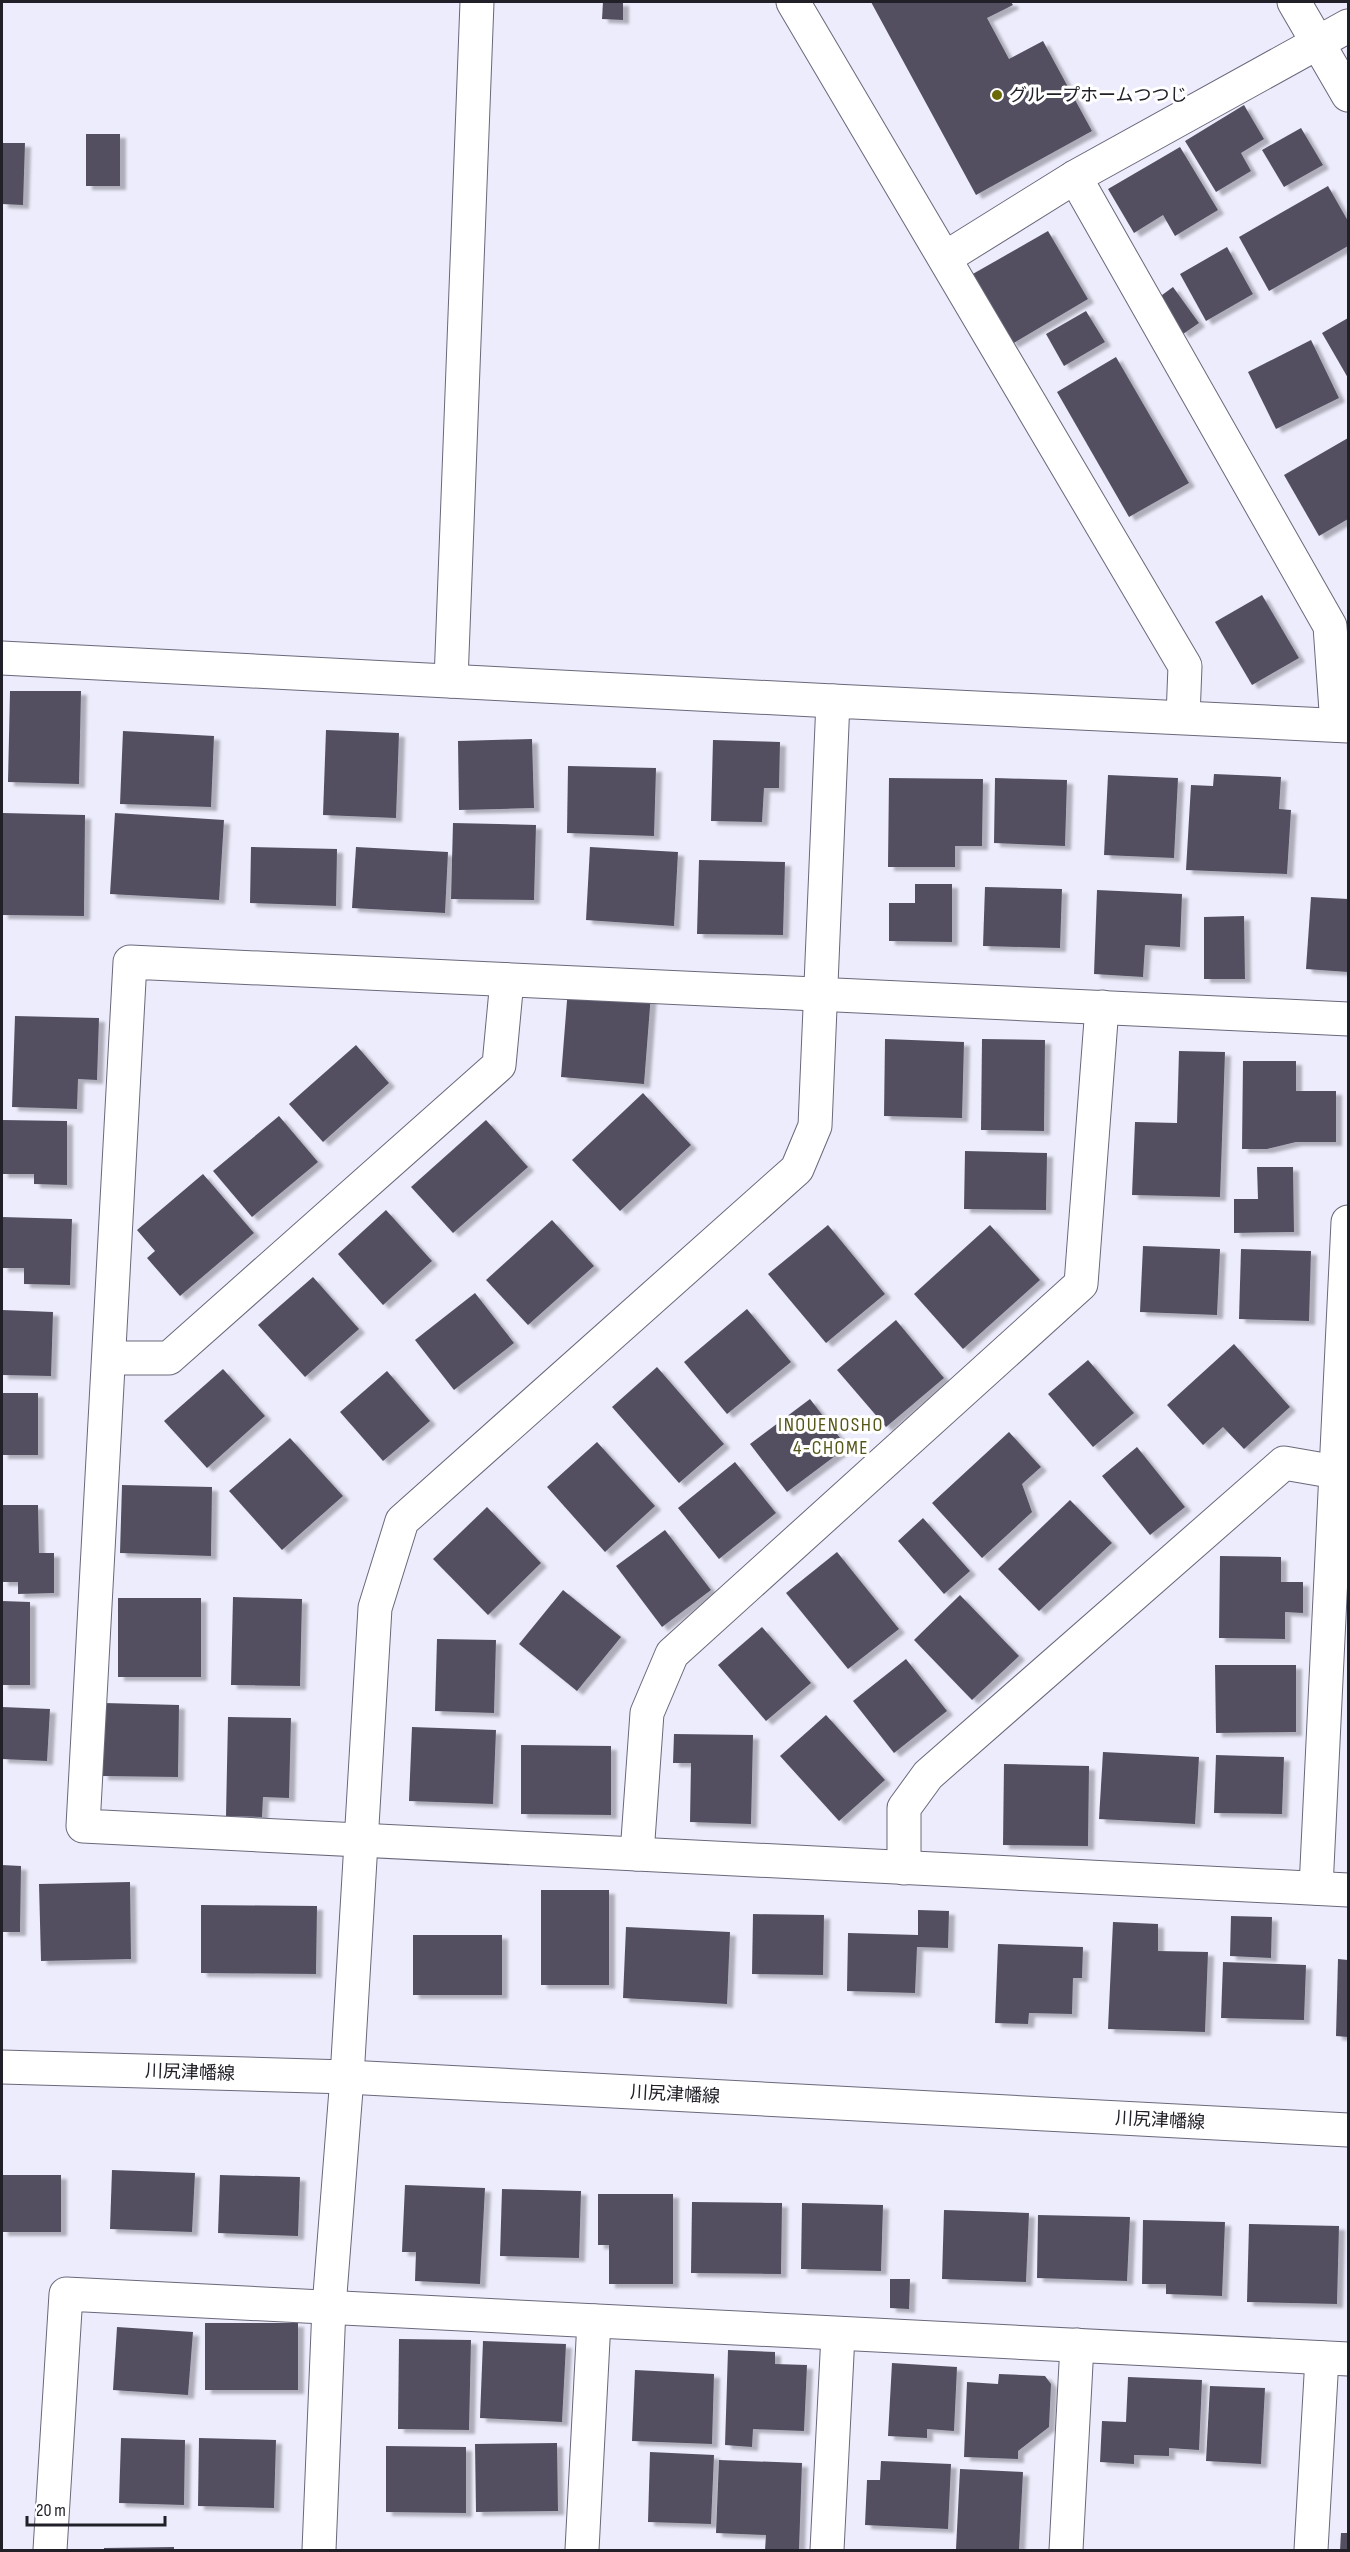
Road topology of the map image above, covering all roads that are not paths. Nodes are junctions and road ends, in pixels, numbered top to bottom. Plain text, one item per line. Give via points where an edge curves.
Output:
1 (477, 2) edge
2 (1294, 2) edge
3 (798, 3) edge
4 (1348, 26) edge
5 (1318, 44) junction
6 (1348, 95) edge
7 (1075, 177) junction
8 (945, 258) junction
9 (2, 658) edge
10 (452, 681) junction
11 (833, 700) junction
12 (1183, 717) junction
13 (1343, 725) edge
14 (507, 980) junction
15 (820, 994) junction
16 (1102, 1007) junction
17 (1348, 1019) edge
18 (1348, 1222) edge
19 (109, 1358) junction
20 (1336, 1472) junction
21 (362, 1840) junction
22 (637, 1854) junction
23 (904, 1868) junction
24 (1316, 1888) junction
25 (1348, 1890) edge
26 (2, 2067) edge
27 (347, 2077) junction
28 (1348, 2130) edge
29 (329, 2307) junction
30 (594, 2321) junction
31 (838, 2335) junction
32 (1077, 2345) junction
33 (1335, 2358) edge
34 (50, 2550) edge
35 (319, 2550) edge
36 (582, 2550) edge
37 (827, 2550) edge
38 (1066, 2550) edge
39 (1311, 2550) edge

1 - 10 street
2 - 5 street
3 - 8 street
4 - 5 street
5 - 6 street
5 - 7 street
7 - 8 street
7 - 13 street via 1330,626
8 - 12 street via 1185,666
9 - 10 street
10 - 11 street
11 - 12 street
11 - 15 street
12 - 13 street
14 - 15 street
14 - 19 street via 499,1065 169,1358
14 - 19 street via 130,962
15 - 16 street
15 - 21 street via 815,1126 797,1169 402,1521 375,1608
16 - 17 street
16 - 22 street via 1081,1284 672,1654 647,1713
18 - 20 street
19 - 21 street via 83,1826
20 - 23 street via 1284,1463 928,1775 904,1808
20 - 24 street
21 - 22 street
21 - 27 street
22 - 23 street
23 - 24 street
24 - 25 street
26 - 27 street, 川尻津幡線
27 - 28 street, 川尻津幡線
27 - 29 street
29 - 30 street
29 - 34 street via 66,2294
29 - 35 street
30 - 31 street
30 - 36 street
31 - 32 street
31 - 37 street
32 - 33 street
32 - 38 street
33 - 39 street

